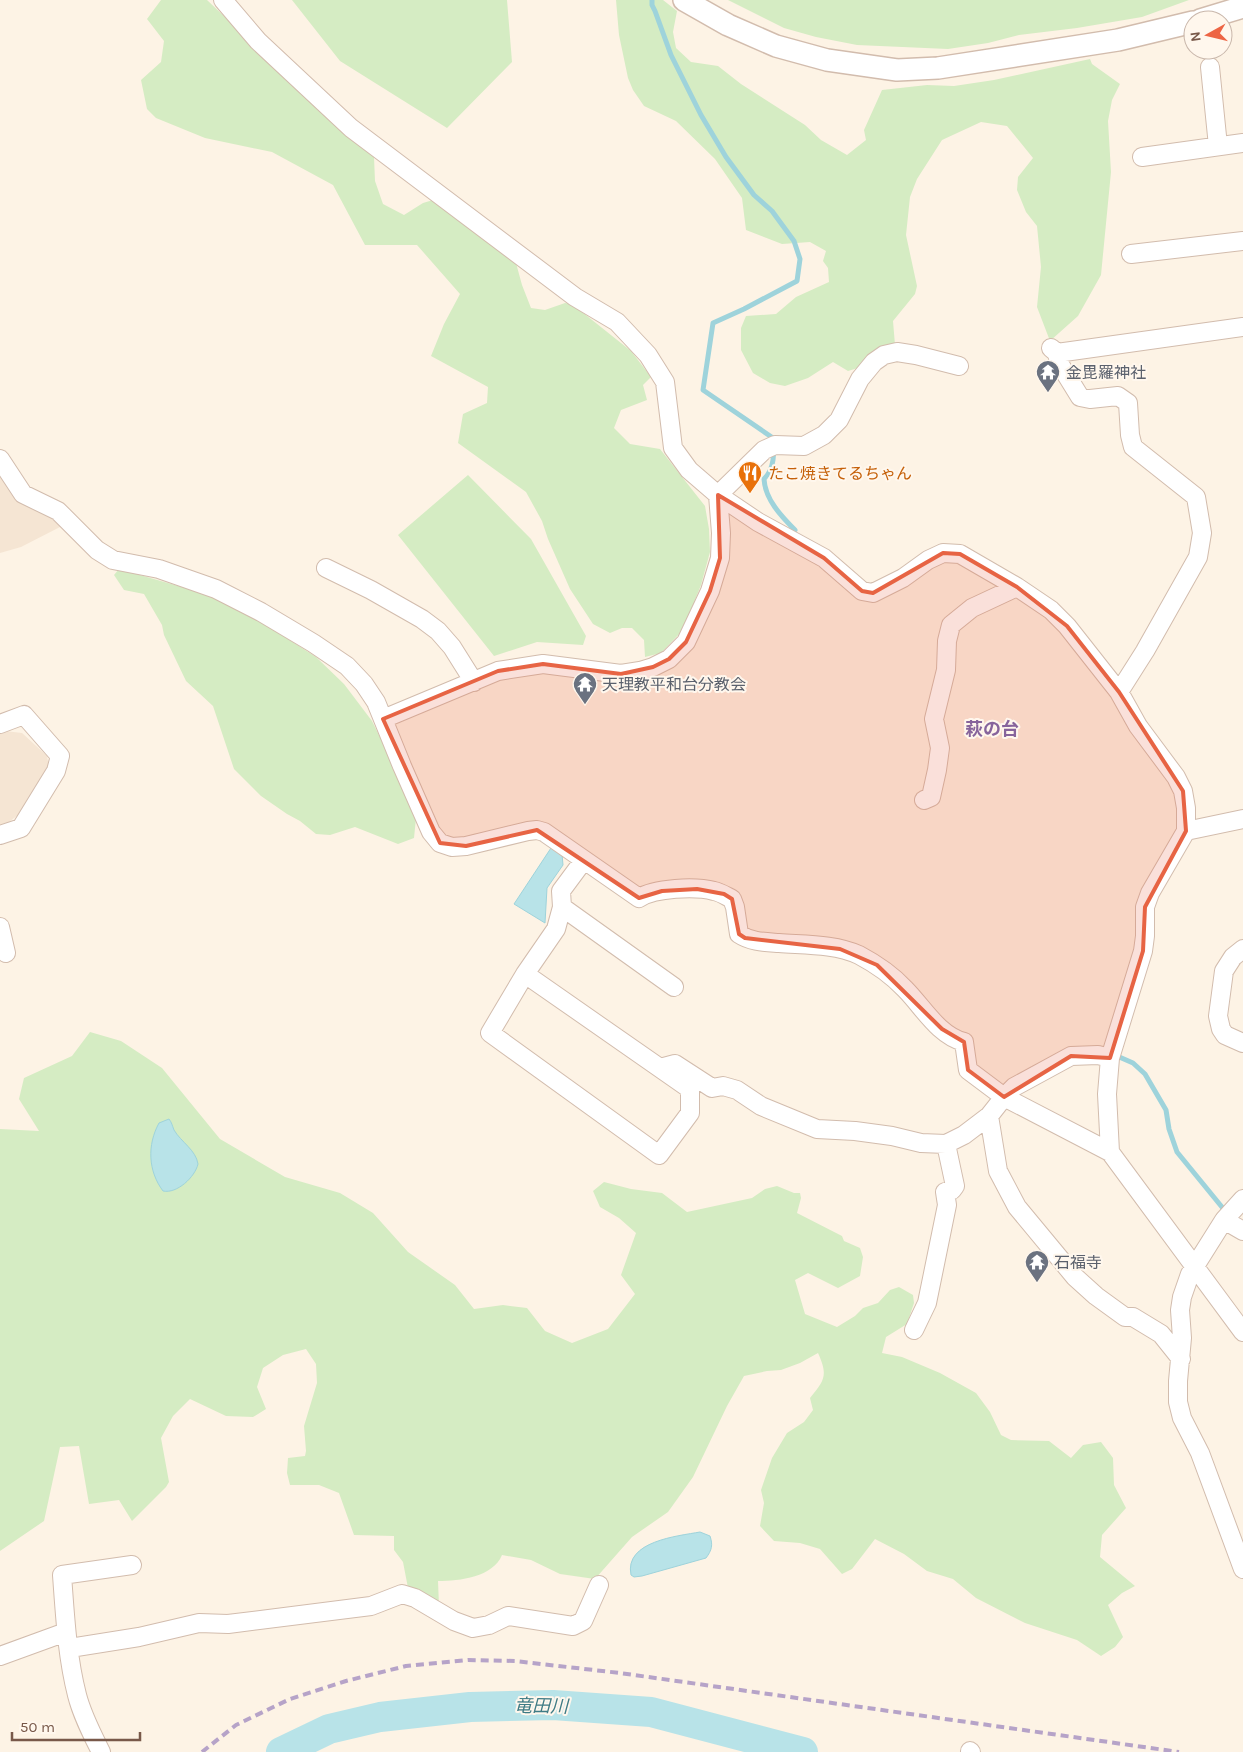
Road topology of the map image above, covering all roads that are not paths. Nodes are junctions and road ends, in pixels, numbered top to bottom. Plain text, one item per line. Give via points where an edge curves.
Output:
1 (223, 0) edge
2 (684, 0) edge
3 (1183, 24) edge
4 (1210, 67) dead end
5 (1243, 143) edge
6 (1218, 146) junction
7 (1142, 157) dead end
8 (1243, 241) edge
9 (1131, 254) dead end
10 (1243, 328) edge
11 (959, 366) dead end
12 (0, 458) edge
13 (718, 495) junction
14 (326, 568) dead end
15 (1017, 587) junction
16 (474, 682) junction
17 (1118, 692) junction
18 (383, 719) junction
19 (0, 724) edge
20 (924, 800) dead end
21 (1243, 819) edge
22 (1186, 831) junction
23 (0, 835) edge
24 (584, 860) junction
25 (562, 907) junction
26 (0, 927) edge
27 (1243, 949) edge
28 (6, 953) dead end
29 (525, 974) junction
30 (674, 987) dead end
31 (1243, 1043) edge
32 (1110, 1058) junction
33 (660, 1068) junction
34 (1004, 1097) junction
35 (989, 1116) junction
36 (946, 1144) junction
37 (1110, 1152) junction
38 (1233, 1210) edge
39 (1243, 1231) edge
40 (1195, 1266) junction
41 (914, 1330) dead end
42 (1243, 1332) edge
43 (1180, 1359) junction
44 (132, 1565) dead end
45 (1243, 1569) edge
46 (598, 1585) dead end
47 (68, 1640) junction
48 (0, 1656) edge
49 (101, 1752) edge

1 - 13 street via 258,41 351,128 574,297 617,322 648,355 665,382 673,448 689,470
2 - 3 street via 728,25 776,46 827,60 897,70 938,68 1118,40
4 - 6 street
5 - 6 street
6 - 7 street
8 - 9 street
10 - 17 street via 1054,350 1058,363 1080,397 1118,396 1128,403 1133,447 1196,497 1202,533 1198,557
11 - 13 street via 898,352 884,355 860,379 839,420 824,435 804,446 775,445 764,450
12 - 18 street via 23,494 58,510 97,550 113,560 159,569 216,589 320,647 347,666 364,684
13 - 15 street via 758,522 824,558 862,591 873,593 943,554 960,554
13 - 16 street via 720,558 710,590 686,642 669,659 640,672 621,674 543,664 498,671
14 - 16 street via 371,590 438,631
15 - 17 street via 1051,610 1067,626
15 - 20 street via 972,608 951,625 946,670 934,719 940,748 937,770 931,797
16 - 18 street
17 - 22 street via 1183,791
18 - 24 street via 431,832 440,843 452,847 466,846 537,830
19 - 23 street via 24,715 60,756 56,771 20,828
21 - 22 street
22 - 32 street via 1145,907 1143,950
24 - 25 street via 562,891
24 - 34 street via 639,898 662,891 698,889 724,894 736,907 739,934 745,938 840,949 877,965 904,988 942,1029 964,1042 968,1070
25 - 29 street via 556,929
25 - 30 street
26 - 28 street
27 - 31 street via 1224,970 1218,1016 1225,1035
29 - 33 street
29 - 33 street via 490,1033 659,1155 690,1113 690,1089
32 - 34 street via 1071,1056 1014,1087
32 - 37 street via 1107,1094
33 - 36 street via 675,1064 712,1088 723,1086 737,1090 760,1106 818,1129
34 - 35 street
34 - 37 street
35 - 36 street
35 - 43 street via 998,1171 1017,1207 1074,1277 1125,1317 1133,1318 1161,1334
36 - 41 street via 955,1186 945,1192 947,1205 927,1303
37 - 40 street
38 - 39 street
38 - 40 street
40 - 42 street
40 - 43 street via 1182,1297
43 - 45 street via 1178,1402 1182,1418 1200,1453
44 - 47 street via 62,1575
46 - 47 street via 583,1621 573,1626 508,1616 473,1628 402,1594 371,1606 228,1624 199,1623 139,1637
47 - 48 street
47 - 49 street via 77,1696

